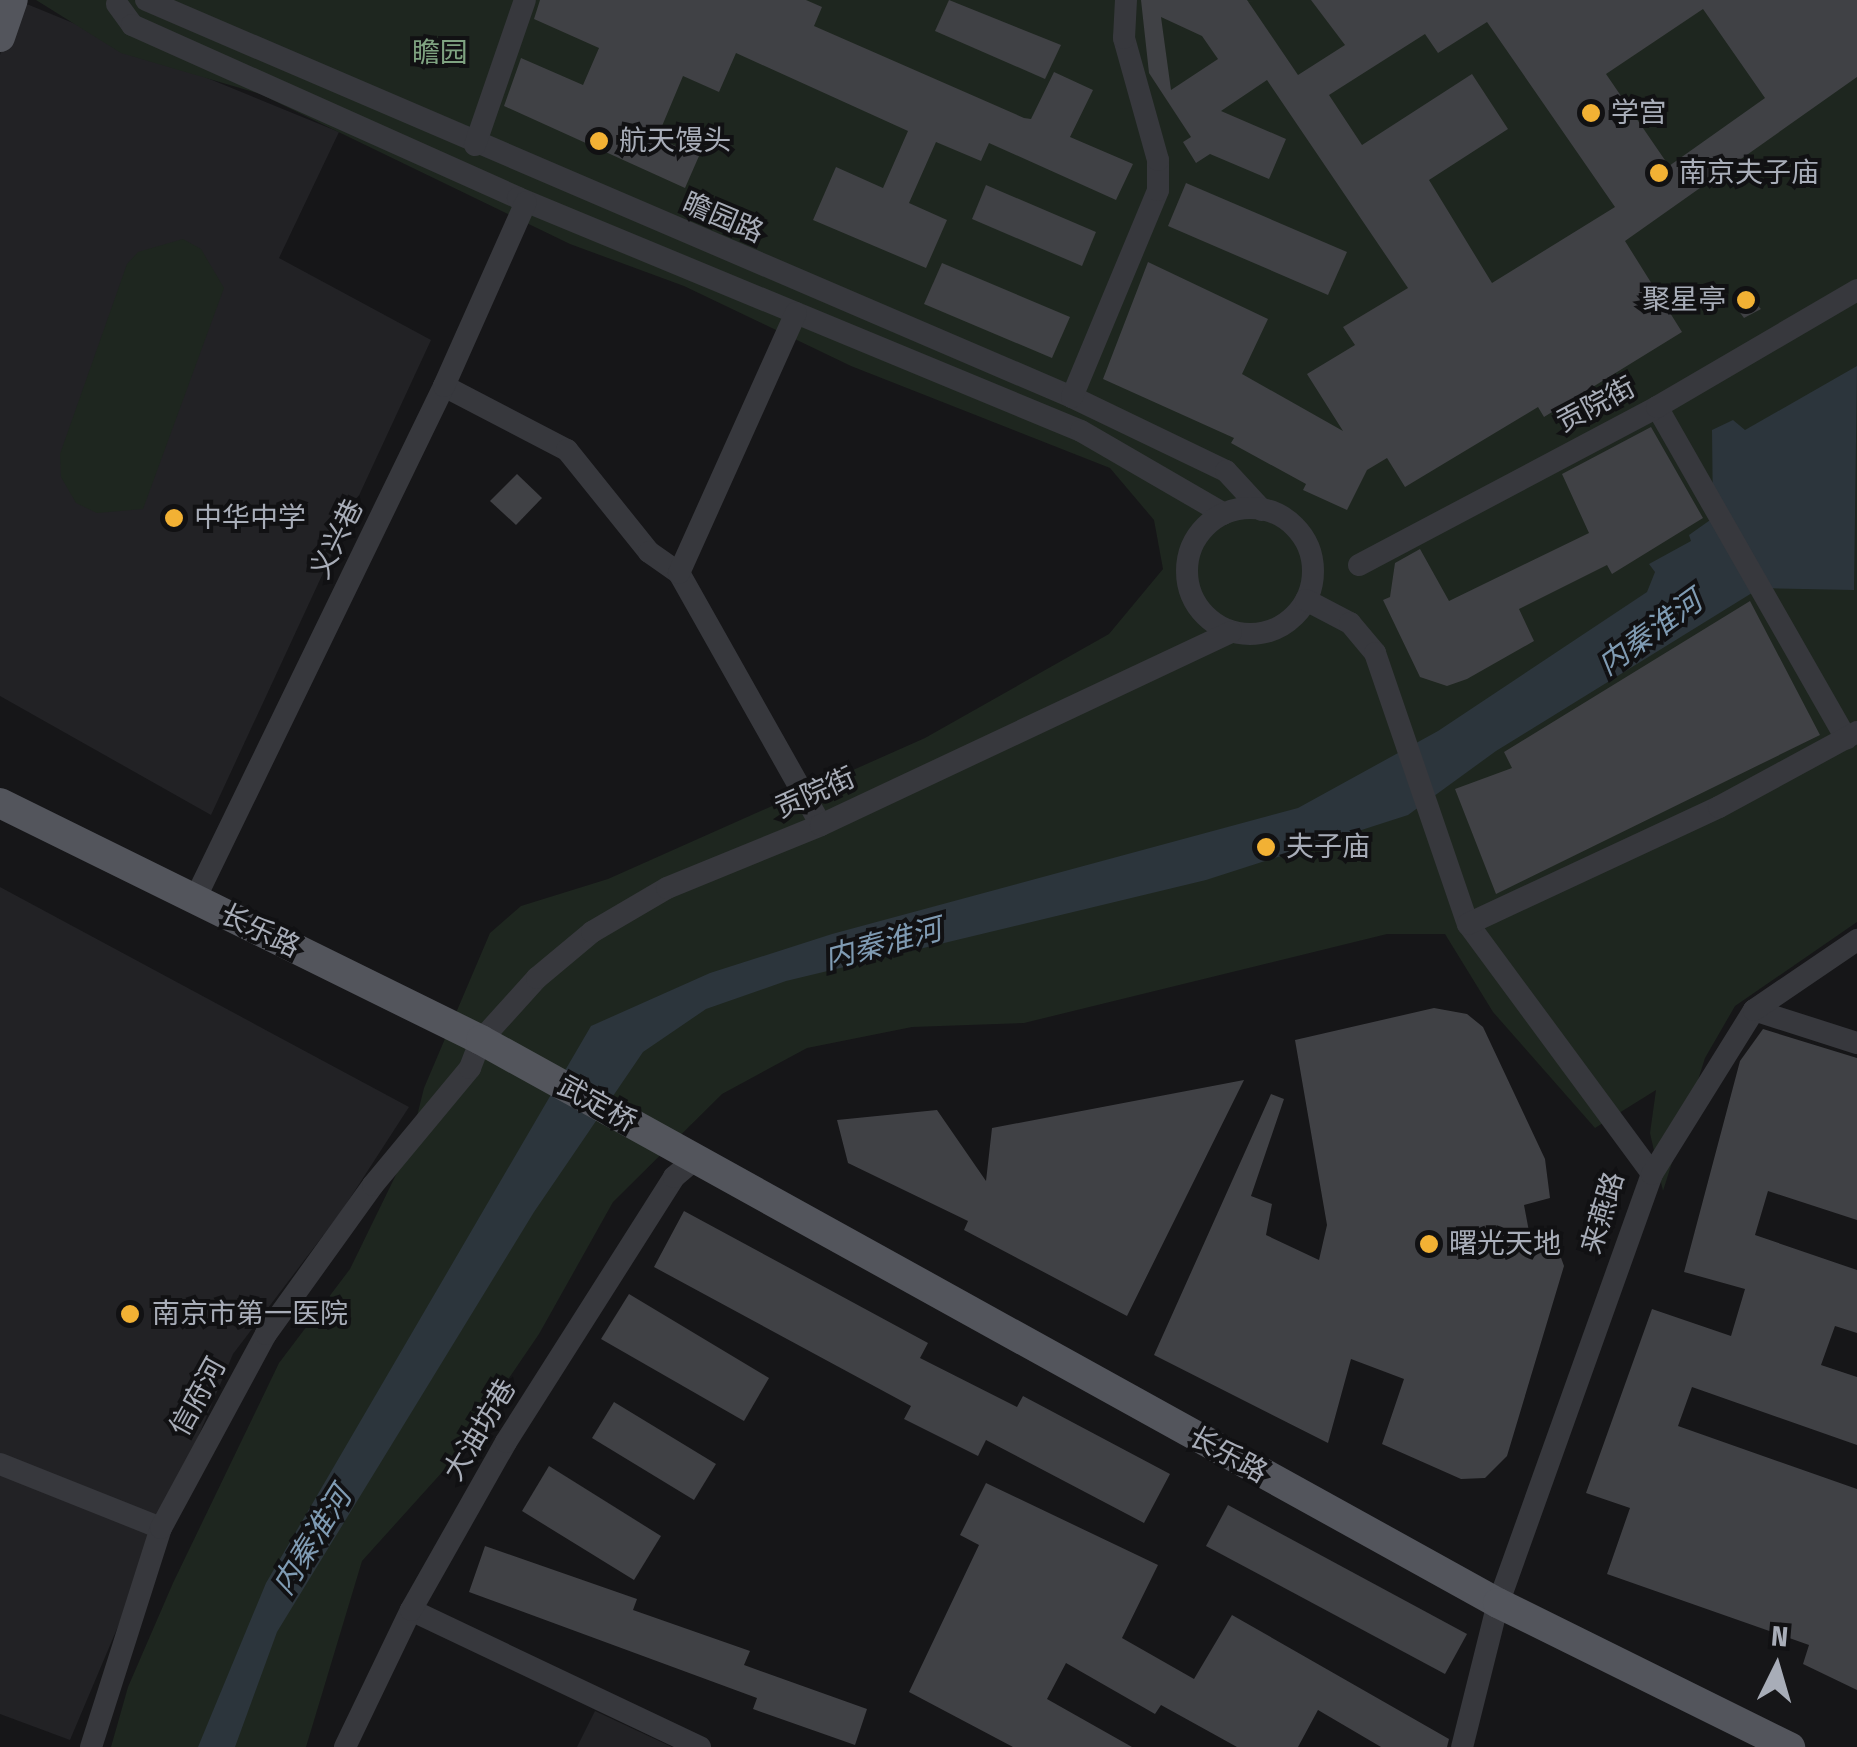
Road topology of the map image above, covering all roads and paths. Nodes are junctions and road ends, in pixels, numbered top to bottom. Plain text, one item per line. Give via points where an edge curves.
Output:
1 (12, 0) edge
2 (525, 0) edge
3 (1126, 0) edge
4 (127, 1) edge
5 (0, 37) edge
6 (474, 145) junction
7 (530, 168) junction
8 (570, 186) junction
9 (522, 200) junction
10 (557, 214) junction
11 (1857, 290) edge
12 (796, 313) junction
13 (444, 386) junction
14 (1072, 397) junction
15 (1656, 407) junction
16 (1262, 510) junction
17 (1224, 514) junction
18 (1358, 564) dead end
19 (679, 572) junction
20 (1306, 600) junction
21 (1232, 632) junction
22 (1851, 735) edge
23 (0, 804) edge
24 (822, 825) junction
25 (195, 899) junction
26 (1468, 924) junction
27 (1857, 940) edge
28 (1754, 1010) junction
29 (1857, 1043) edge
30 (476, 1054) junction
31 (518, 1060) joint
32 (684, 1154) junction
33 (1652, 1174) junction
34 (0, 1464) edge
35 (161, 1528) junction
36 (1498, 1604) junction
37 (410, 1610) junction
38 (91, 1747) edge
39 (344, 1747) edge
40 (700, 1747) edge
41 (1462, 1747) edge
42 (1790, 1747) edge

1 - 5 main road
2 - 6 street
3 - 14 street via 1124,38 1158,160 1158,190
4 - 6 street, 瞻园路
4 - 9 street, 瞻园路 via 132,25
6 - 7 street, 瞻园路
7 - 8 street, 瞻园路
7 - 9 street, 义兴巷 via 539,188
8 - 10 street via 550,194
8 - 14 street, 瞻园路
9 - 10 street, 瞻园路
9 - 13 street, 义兴巷
10 - 12 street, 瞻园路
11 - 15 street, 贡院街
12 - 17 street, 瞻园路 via 1081,431
12 - 19 street
13 - 19 street via 567,450 649,552
13 - 25 street, 义兴巷
14 - 16 street, 瞻园路 via 1226,471
15 - 18 street, 贡院街
15 - 22 street via 1794,657
16 - 17 street
16 - 20 street via 1280,516 1307,544 1312,582
17 - 21 street via 1206,526 1186,564 1197,606
19 - 24 street
20 - 21 street via 1274,630
20 - 26 street, 来燕路 via 1350,623 1375,653
21 - 24 street, 贡院街
22 - 26 street via 1718,808
23 - 25 main road, 长乐路
24 - 30 street, 贡院街 via 667,888 592,932
25 - 30 main road, 长乐路
26 - 33 street, 来燕路
27 - 28 street
28 - 29 street
28 - 33 street
30 - 31 main road, 长乐路
30 - 35 street, 信府河 via 266,1334
31 - 32 main road, 武定桥
32 - 36 main road, 长乐路
32 - 37 street, 大油坊巷
33 - 36 street, 来燕路
34 - 35 street
35 - 38 street, 信府河
36 - 41 street, 来燕路
36 - 42 main road, 长乐路
37 - 39 street, 大油坊巷
37 - 40 street

